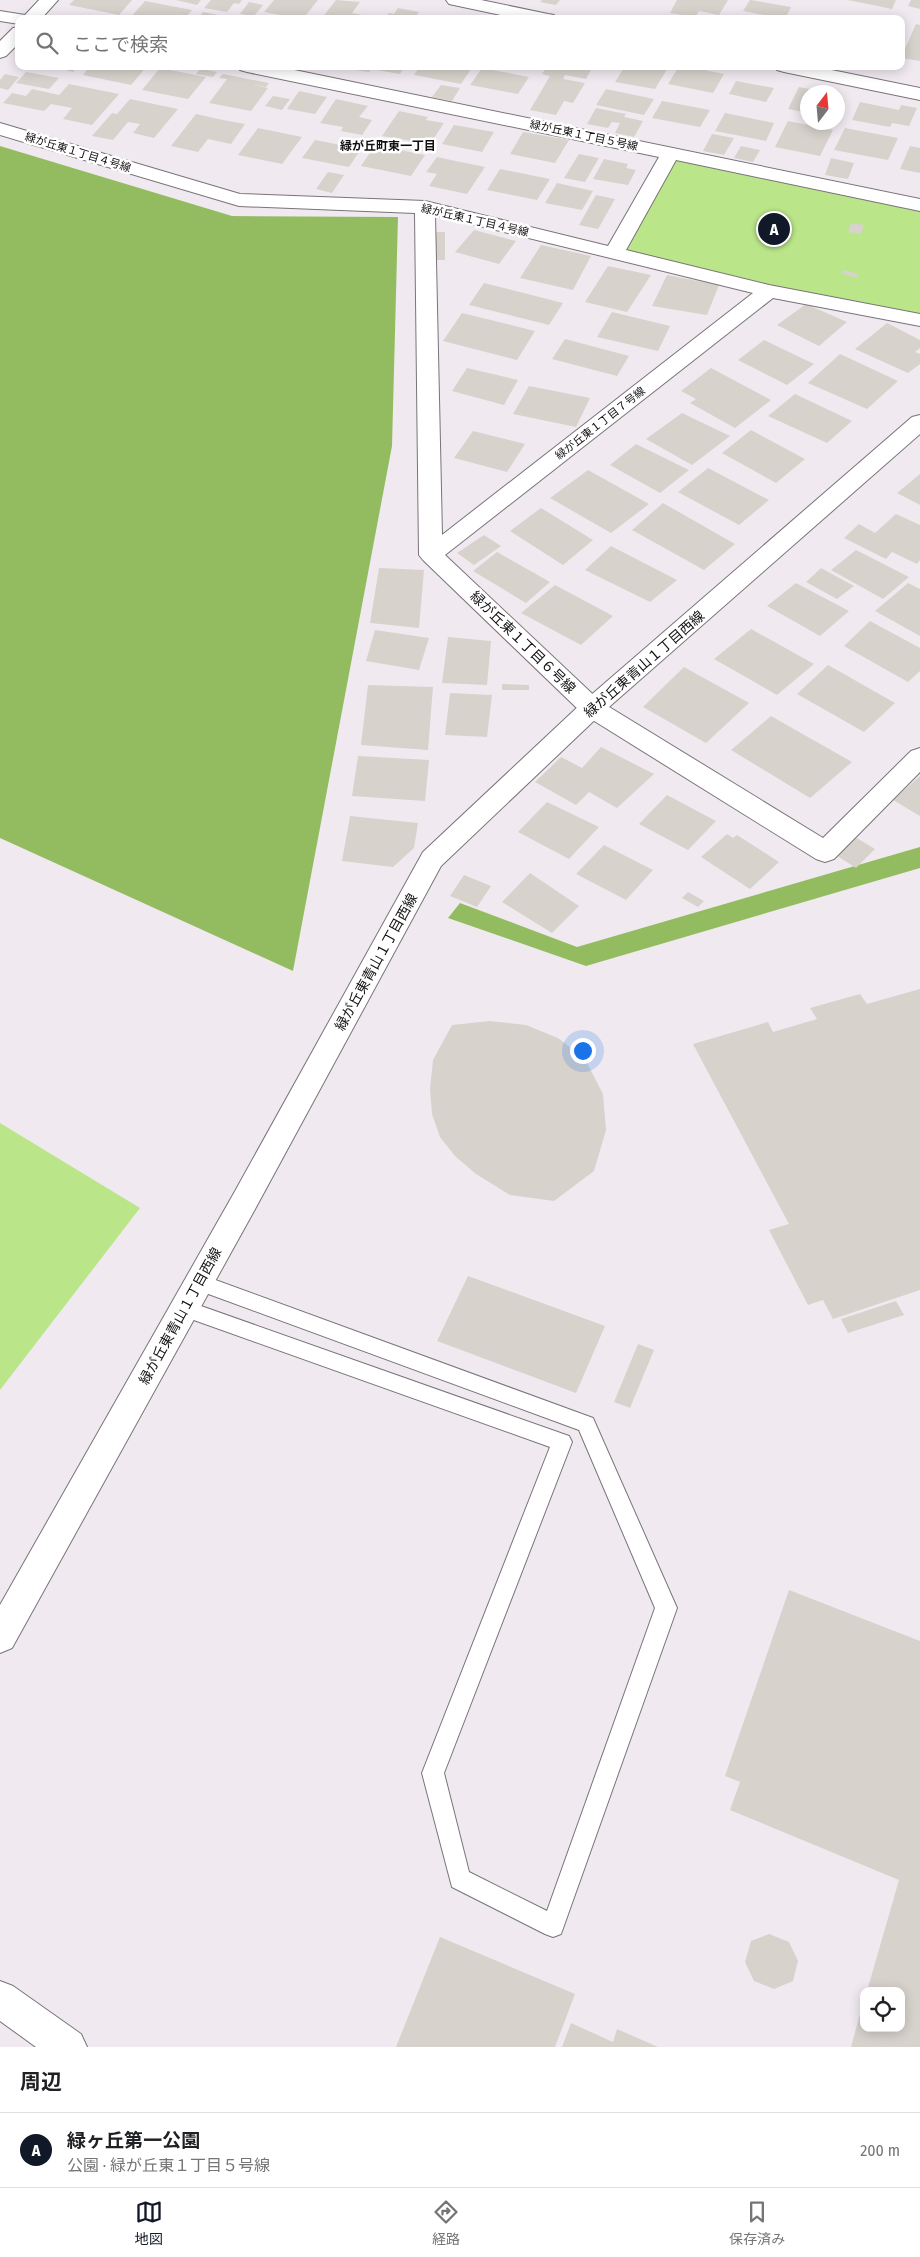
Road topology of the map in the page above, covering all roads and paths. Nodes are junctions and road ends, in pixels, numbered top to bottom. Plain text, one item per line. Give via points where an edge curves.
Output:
1 (49, 0) edge
2 (455, 0) edge
3 (35, 15) edge
4 (528, 15) edge
5 (0, 16) edge
6 (15, 18) edge
7 (15, 36) edge
8 (0, 52) edge
9 (266, 70) edge
10 (803, 70) edge
11 (920, 94) edge
12 (0, 129) edge
13 (671, 153) junction
14 (920, 204) edge
15 (425, 207) junction
16 (614, 253) junction
17 (769, 291) junction
18 (920, 320) edge
19 (920, 422) edge
20 (431, 555) junction
21 (592, 708) junction
22 (920, 757) edge
23 (199, 1282) junction
24 (184, 1308) junction
25 (0, 1637) edge
26 (0, 1999) edge
27 (68, 2047) edge

1 - 3 street
2 - 4 street
5 - 6 street
7 - 8 street
9 - 13 street, 緑が丘東１丁目５号線
10 - 11 street
12 - 15 street, 緑が丘東１丁目４号線 via 239,200
13 - 14 street, 緑が丘東１丁目５号線
13 - 16 street
15 - 16 street, 緑が丘東１丁目４号線
15 - 20 street
16 - 17 street, 緑が丘東１丁目４号線
17 - 18 street, 緑が丘東１丁目４号線
17 - 20 street, 緑が丘東１丁目７号線
19 - 21 street, 緑が丘東青山１丁目西線
20 - 21 street, 緑が丘東１丁目６号線
21 - 22 street, 緑が丘東１丁目６号線 via 825,852
21 - 23 street, 緑が丘東青山１丁目西線 via 432,859
23 - 24 street, 緑が丘東青山１丁目西線
23 - 24 lane via 586,1424 666,1608 553,1926 460,1880 433,1773 562,1442
24 - 25 street, 緑が丘東青山１丁目西線
26 - 27 street

